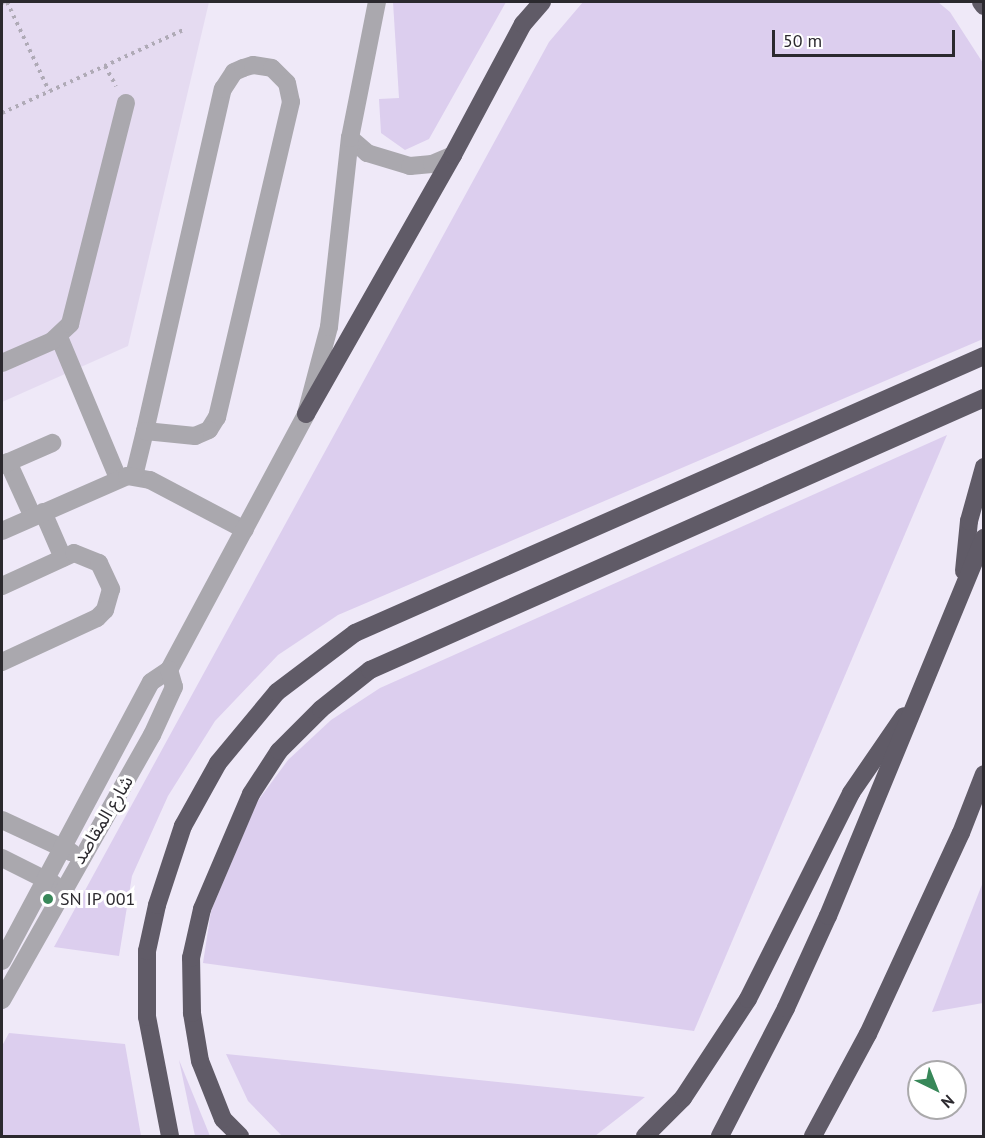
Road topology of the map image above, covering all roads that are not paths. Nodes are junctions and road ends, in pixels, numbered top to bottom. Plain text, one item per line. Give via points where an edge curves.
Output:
1 (377, 2) edge
2 (542, 2) edge
3 (981, 2) edge
4 (984, 6) edge
5 (126, 104) dead end
6 (350, 138) junction
7 (453, 155) junction
8 (59, 337) junction
9 (984, 356) edge
10 (2, 363) edge
11 (984, 398) edge
12 (306, 414) junction
13 (144, 430) junction
14 (52, 443) dead end
15 (5, 464) edge
16 (984, 467) edge
17 (126, 477) junction
18 (38, 515) junction
19 (245, 530) junction
20 (2, 531) edge
21 (984, 538) edge
22 (63, 558) junction
23 (2, 586) edge
24 (961, 592) junction
25 (2, 662) edge
26 (169, 670) junction
27 (918, 698) junction
28 (984, 774) edge
29 (2, 820) edge
30 (61, 848) junction
31 (80, 857) junction
32 (2, 858) edge
33 (45, 879) junction
34 (63, 888) junction
35 (23, 941) junction
36 (2, 961) edge
37 (2, 1000) edge
38 (170, 1137) edge
39 (240, 1137) edge
40 (645, 1137) edge
41 (720, 1137) edge
42 (813, 1137) edge

1 - 6 street, شارع المقاصد
2 - 7 highway via 523,24
3 - 4 highway
5 - 8 street via 74,315
6 - 7 street via 367,153 410,166 432,164
6 - 12 street, شارع المقاصد via 329,327
7 - 12 highway
8 - 10 street
8 - 17 street
9 - 38 highway via 355,633 277,692 218,763 183,826 156,904 147,951 147,1017
11 - 39 highway via 370,670 321,709 279,752 251,794 202,909 191,958 192,1013 200,1061 223,1119
12 - 19 street, شارع المقاصد
13 - 13 street via 223,89 234,72 243,68 272,68 287,83 291,102 217,417 210,430 195,436
13 - 17 street
14 - 15 street
15 - 18 street
16 - 24 highway via 969,521
17 - 18 street
17 - 19 street via 150,480
18 - 20 street
18 - 22 street
19 - 26 street, شارع المقاصد
21 - 24 highway
22 - 23 street
22 - 25 street via 83,554 105,569 111,589 105,610 97,618
24 - 27 highway
26 - 30 street, شارع المقاصد via 151,682
26 - 31 street, شارع المقاصد via 174,681 172,693 116,801
27 - 40 highway via 851,793 748,999 683,1098
27 - 41 highway via 786,1008
28 - 42 highway via 961,833 867,1034
29 - 30 street
30 - 31 street
30 - 33 street, شارع المقاصد
31 - 34 street, شارع المقاصد
32 - 33 street
33 - 34 street
33 - 35 street, شارع المقاصد
34 - 35 street, شارع المقاصد
35 - 36 street, شارع المقاصد
35 - 37 street, شارع المقاصد

